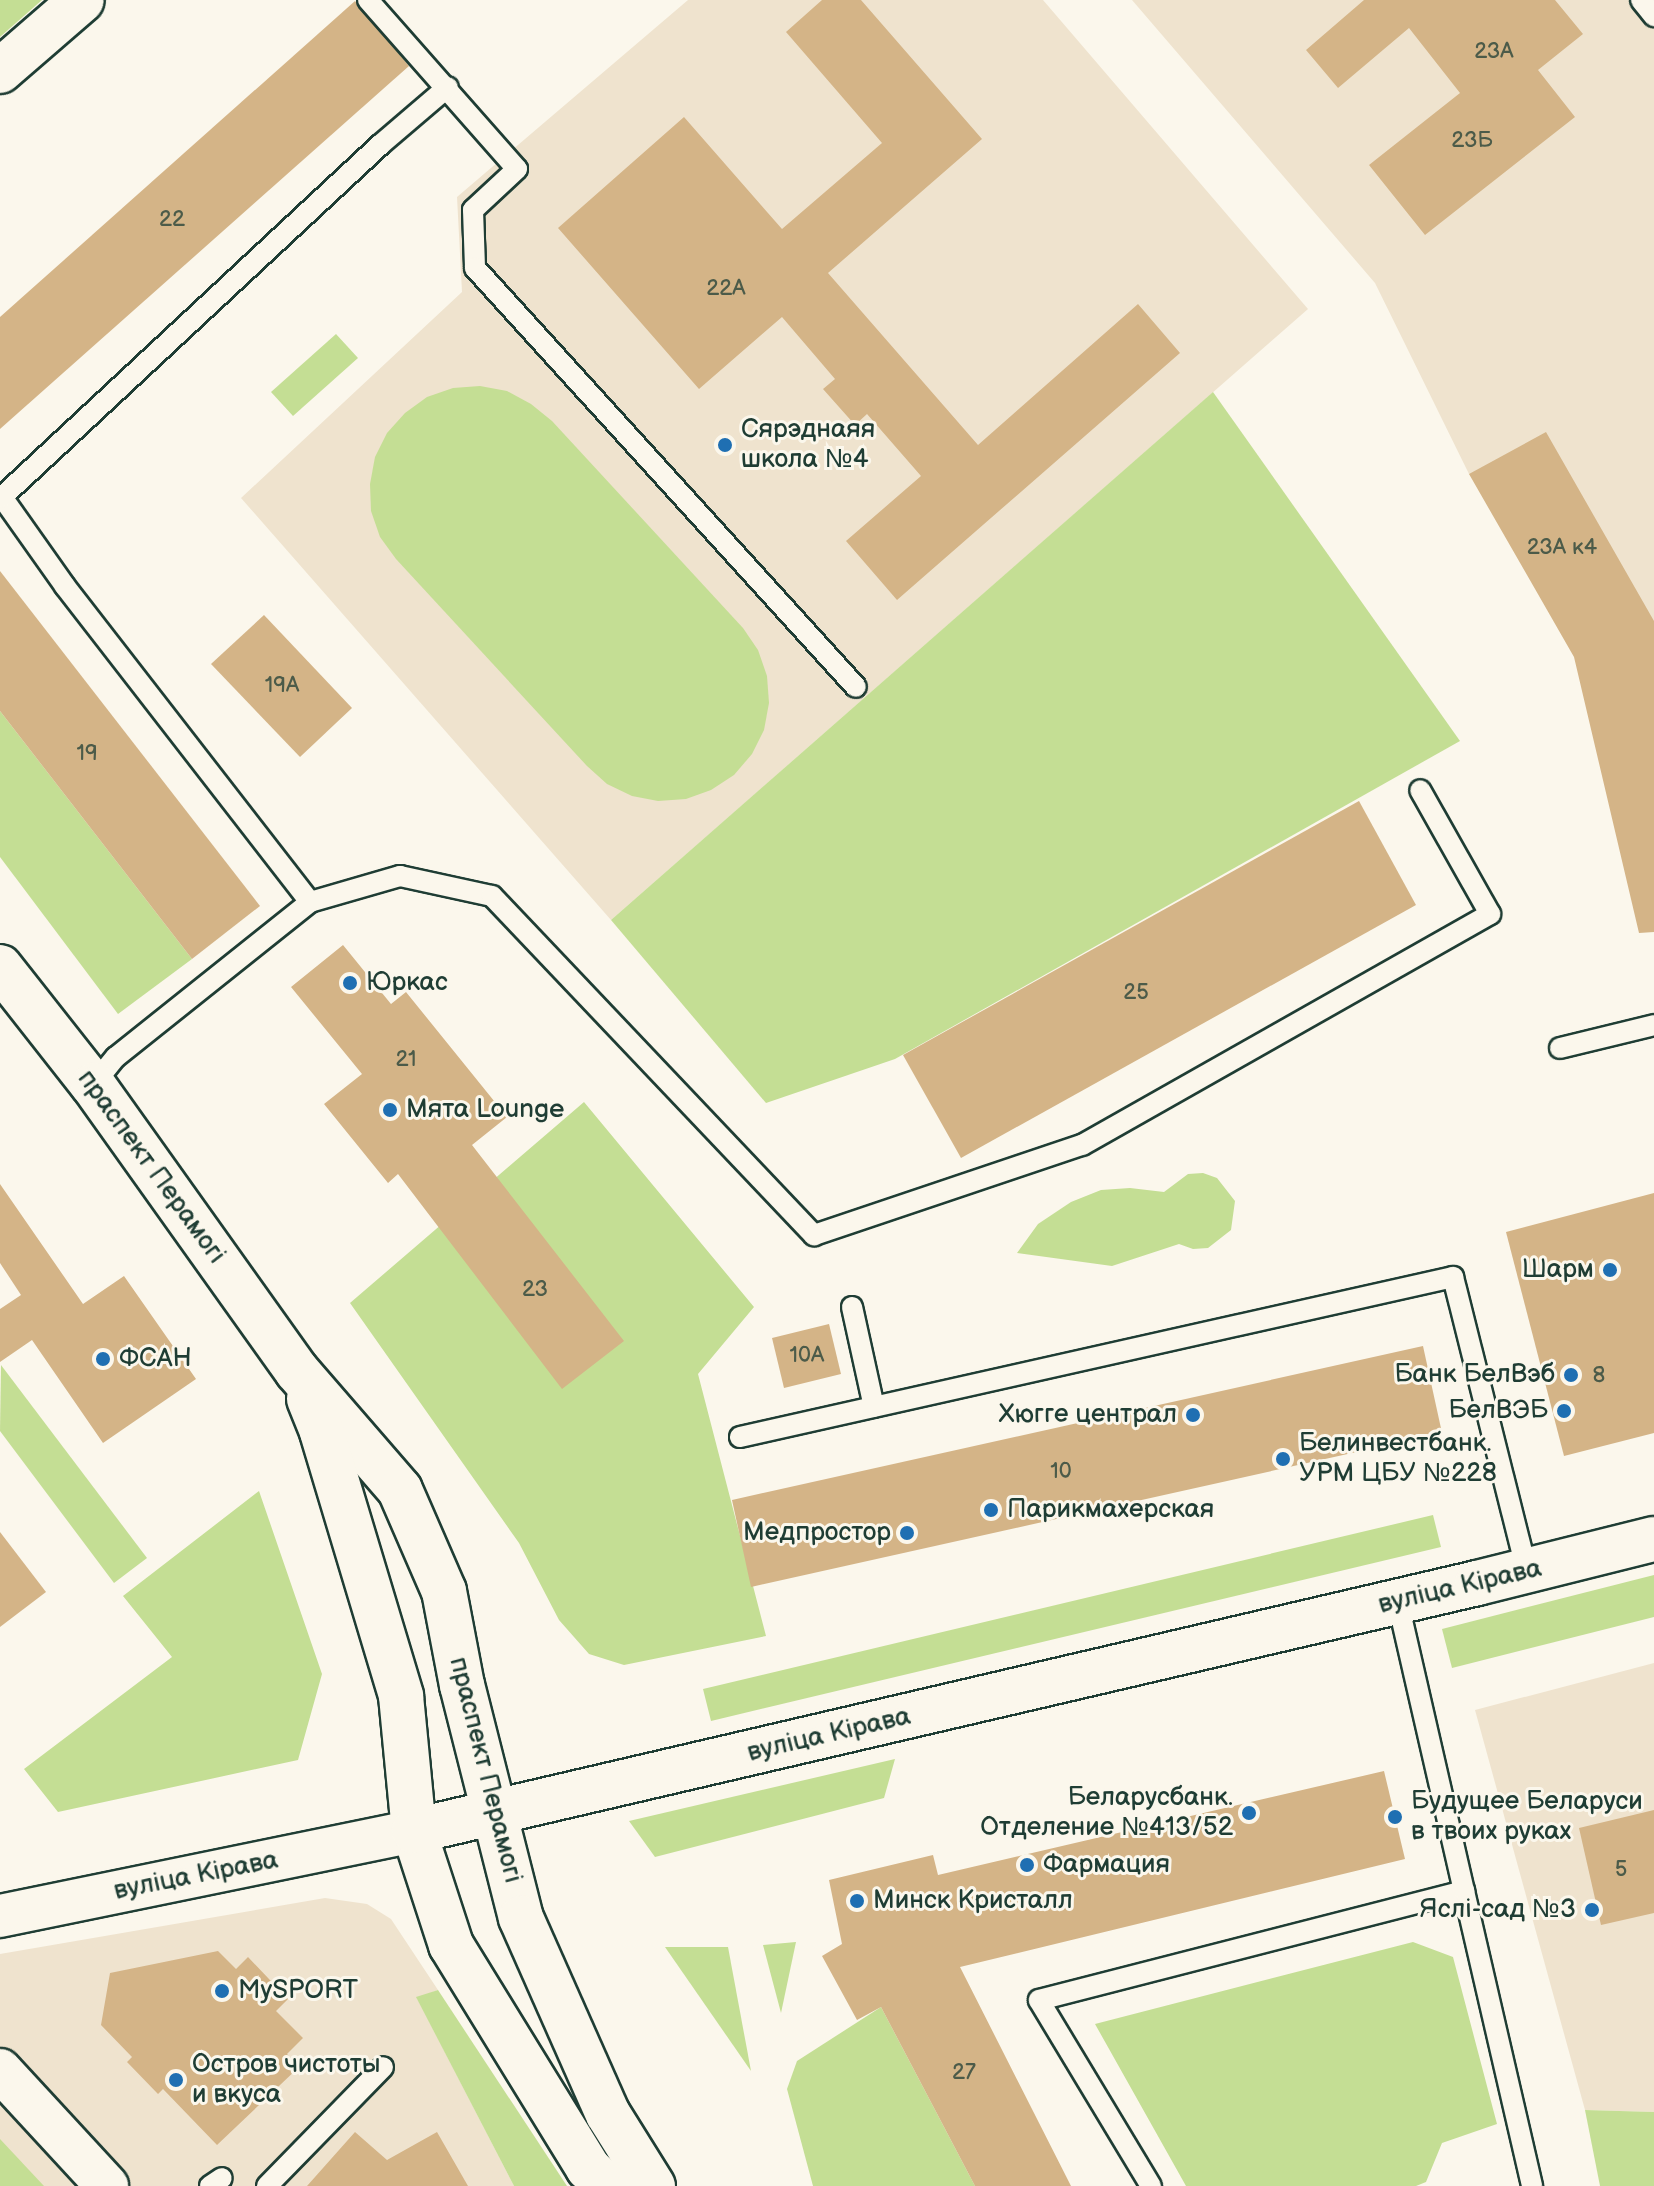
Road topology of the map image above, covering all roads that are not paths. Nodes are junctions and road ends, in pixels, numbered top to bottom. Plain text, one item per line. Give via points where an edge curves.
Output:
1 (82, 0) edge
2 (368, 0) edge
3 (1641, 0) edge
4 (1654, 16) edge
5 (0, 71) edge
6 (448, 87) junction
7 (856, 687) dead end
8 (1420, 790) dead end
9 (310, 902) junction
10 (0, 967) edge
11 (1654, 1025) edge
12 (1560, 1048) dead end
13 (93, 1085) junction
14 (852, 1307) dead end
15 (297, 1371) junction
16 (874, 1407) junction
17 (740, 1437) dead end
18 (1654, 1539) edge
19 (1527, 1571) junction
20 (1398, 1602) junction
21 (494, 1812) junction
22 (414, 1831) junction
23 (1464, 1891) junction
24 (0, 1916) edge
25 (383, 2067) dead end
26 (0, 2070) edge
27 (107, 2186) edge
28 (267, 2186) edge
29 (607, 2186) edge
30 (653, 2186) edge
31 (1151, 2186) edge
32 (1532, 2186) edge

1 - 5 main road
2 - 6 lane
3 - 4 lane
6 - 7 lane via 517,169 473,210 475,268
6 - 9 lane via 2,497
8 - 9 lane via 1490,914 1082,1145 814,1235 492,896 400,876
9 - 13 lane via 116,1057
10 - 13 main road, праспект Перамогі
11 - 12 lane
13 - 15 main road, праспект Перамогі
14 - 16 lane
15 - 21 main road, праспект Перамогі via 400,1490 444,1591
15 - 22 main road, праспект Перамогі via 322,1432 401,1696
16 - 17 lane
16 - 19 lane via 1453,1277
18 - 19 main road, вуліца Кірава
19 - 20 main road, вуліца Кірава
20 - 21 main road, вуліца Кірава
20 - 23 lane
21 - 22 main road, вуліца Кірава
21 - 30 main road, праспект Перамогі via 521,1918 552,1993 608,2114
22 - 24 street, вуліца Кірава
22 - 29 main road, праспект Перамогі via 451,1945 588,2168
23 - 31 lane via 1039,2000
23 - 32 lane
25 - 28 lane
26 - 27 street

